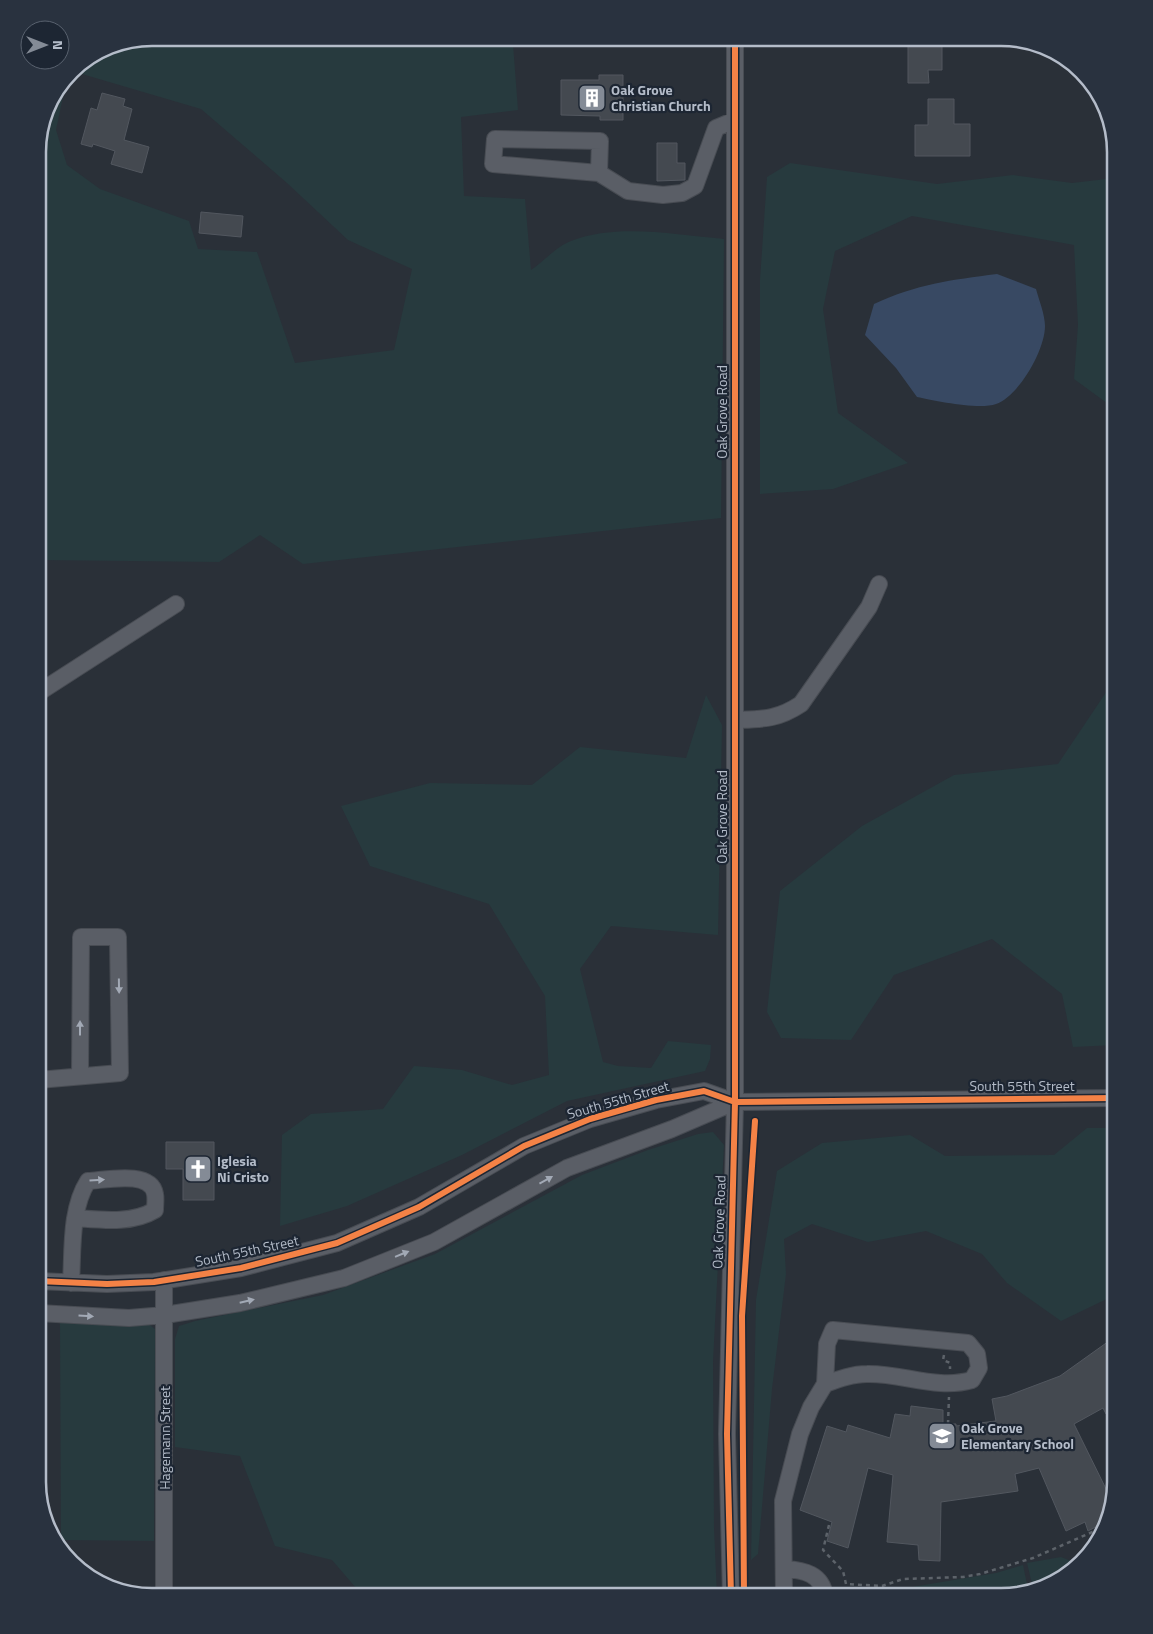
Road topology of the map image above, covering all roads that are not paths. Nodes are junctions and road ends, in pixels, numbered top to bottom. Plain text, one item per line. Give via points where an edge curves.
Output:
1 (735, 46) edge
2 (735, 120) junction
3 (599, 173) junction
4 (880, 584) dead end
5 (176, 604) dead end
6 (46, 688) edge
7 (735, 720) junction
8 (80, 1076) junction
9 (46, 1079) edge
10 (1107, 1098) edge
11 (734, 1102) junction
12 (75, 1218) junction
13 (164, 1280) junction
14 (46, 1281) edge
15 (71, 1283) junction
16 (46, 1313) edge
17 (165, 1315) junction
18 (825, 1384) junction
19 (785, 1569) junction
20 (164, 1588) edge
21 (731, 1588) edge
22 (784, 1588) edge
23 (823, 1588) edge

1 - 2 street, Oak Grove Road
2 - 3 street via 716,128 695,186 682,194 628,191
2 - 7 street, Oak Grove Road
3 - 3 street via 493,164 495,139 600,141
4 - 7 street via 869,607 801,704 774,718
5 - 6 street
7 - 11 street, Oak Grove Road
8 -> 8 street via 81,937 118,937 120,1073
8 - 9 street
10 - 11 street, South 55th Street
11 - 13 street, South 55th Street via 704,1091 656,1100 590,1119 524,1146 419,1207 337,1243 241,1268
17 -> 11 street, South 55th Street via 240,1303 344,1278 434,1242 567,1168
11 - 21 street, Oak Grove Road via 727,1434
12 -> 12 street via 88,1180 139,1177 148,1182 155,1192 155,1210 145,1216 116,1220
12 - 15 street
13 - 15 street, South 55th Street
13 - 17 street, Hagemann Street
14 - 15 street, South 55th Street
16 -> 17 street, South 55th Street via 129,1318
17 - 20 street, Hagemann Street
18 - 18 street via 867,1374 956,1384 972,1380 979,1368 977,1354 968,1343 833,1330 828,1344
18 - 19 street via 800,1434 783,1502
19 - 22 street
19 - 23 street via 802,1569 822,1583

